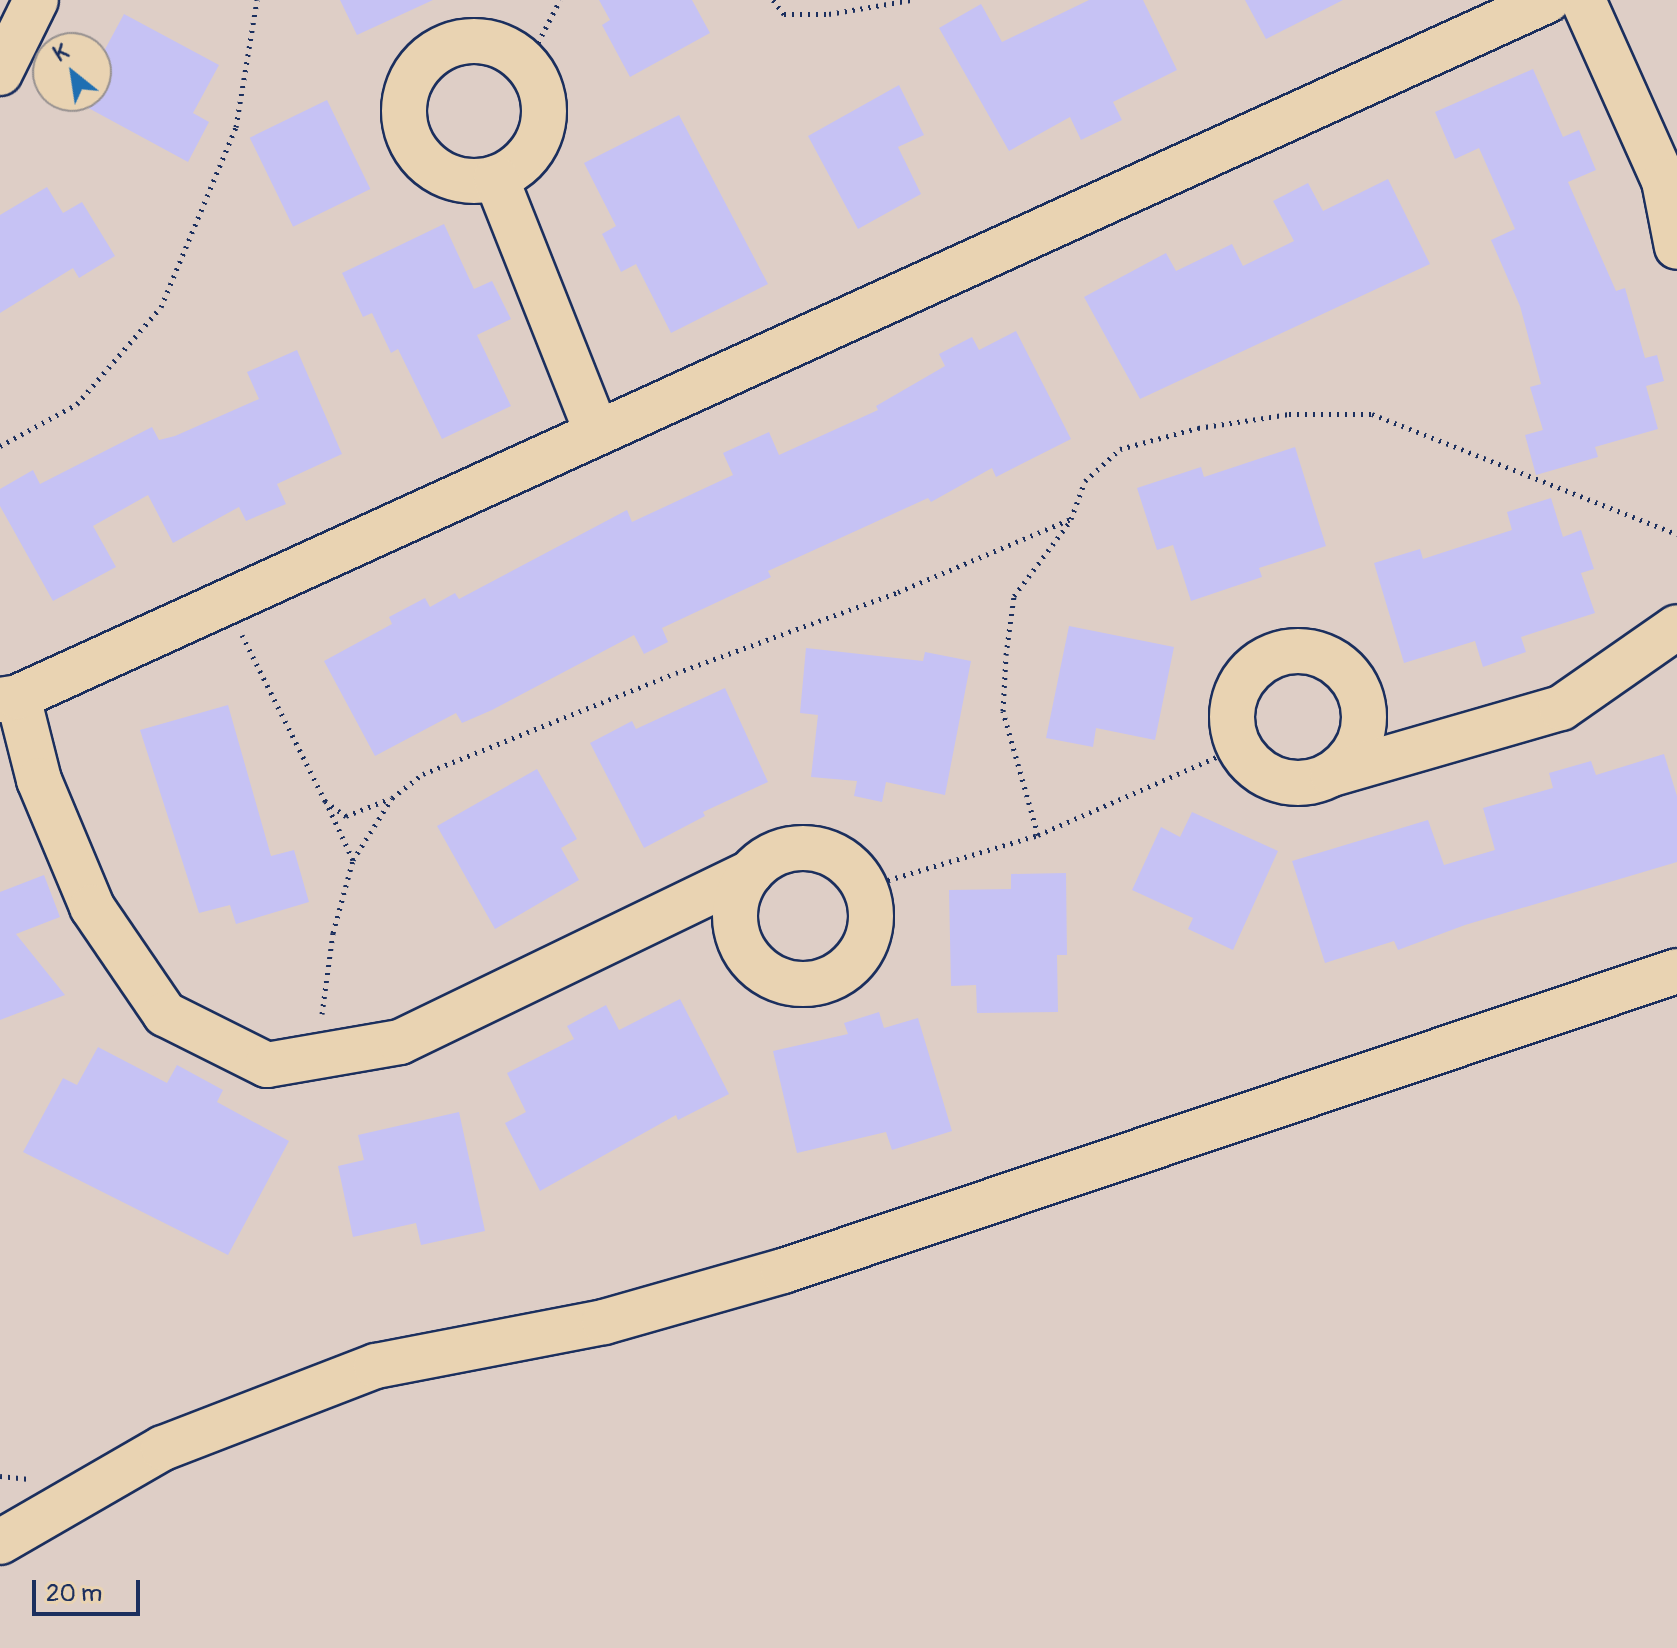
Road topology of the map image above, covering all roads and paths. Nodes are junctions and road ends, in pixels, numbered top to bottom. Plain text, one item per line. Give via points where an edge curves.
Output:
1 (36, 0) edge
2 (257, 0) edge
3 (560, 0) edge
4 (773, 0) edge
5 (911, 0) edge
6 (1548, 0) edge
7 (1583, 0) edge
8 (527, 64) junction
9 (0, 73) edge
10 (496, 178) junction
11 (1677, 247) edge
12 (597, 433) junction
13 (0, 446) edge
14 (1071, 519) junction
15 (1677, 534) edge
16 (226, 602) junction
17 (1677, 627) edge
18 (9, 698) edge
19 (1239, 747) junction
20 (1332, 774) junction
21 (392, 798) junction
22 (325, 801) junction
23 (1038, 835) junction
24 (353, 860) junction
25 (751, 872) junction
26 (865, 887) junction
27 (1677, 971) edge
28 (316, 1057) junction
29 (0, 1542) edge

1 - 9 lane
2 - 13 path via 236,127 161,307 77,404
3 - 8 path
4 - 5 path via 784,14 829,14
6 - 12 lane
7 - 11 lane via 1664,181
8 - 10 lane via 544,100 544,125 526,157
8 - 10 lane via 484,41 451,44 413,74 404,98 404,122 417,153 435,170 458,180
10 - 12 lane
12 - 16 lane
14 - 15 path via 1085,481 1120,449 1198,428 1289,414 1372,414
14 - 21 path via 898,592 423,774
14 - 23 path via 1014,596 1006,655 1003,711
16 - 18 lane
16 - 22 path
17 - 20 lane via 1561,708
18 - 28 lane via 92,907 165,1014 267,1065
19 - 20 lane via 1265,775 1287,783 1310,783
19 - 20 lane via 1233,703 1242,681 1258,664 1279,654 1317,654 1346,672 1363,702 1358,747
19 - 23 path
21 - 22 path via 346,816
21 - 24 path
22 - 24 path
23 - 26 path
24 - 28 path via 333,933
25 - 26 lane via 769,857 791,849 815,849 838,857
25 - 26 lane via 737,898 735,922 741,945 754,965 797,984 842,972 859,955 870,922
25 - 28 lane via 400,1042
27 - 29 lane via 783,1271 604,1322 376,1366 163,1448

